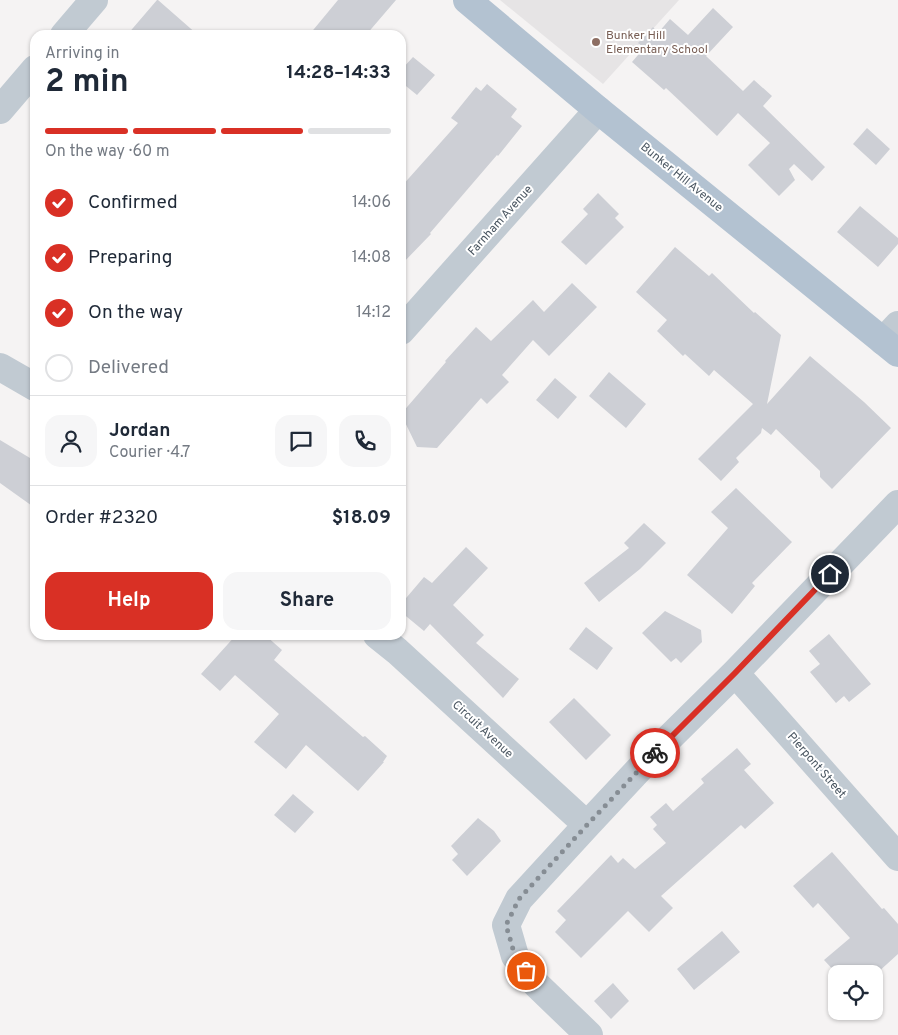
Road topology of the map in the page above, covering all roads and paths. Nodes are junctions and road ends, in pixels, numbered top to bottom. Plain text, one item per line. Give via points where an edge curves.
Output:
1 (94, 0) edge
2 (467, 0) edge
3 (68, 30) edge
4 (30, 75) edge
5 (0, 110) edge
6 (598, 110) junction
7 (406, 325) edge
8 (893, 340) edge
9 (0, 367) edge
10 (30, 384) edge
11 (898, 504) edge
12 (384, 640) edge
13 (735, 673) junction
14 (587, 825) junction
15 (898, 857) edge
16 (589, 1035) edge

1 - 3 street
2 - 6 main road, Bunker Hill Avenue
4 - 5 street
6 - 7 street, Farnham Avenue
6 - 8 main road, Bunker Hill Avenue
9 - 10 street
11 - 13 street
12 - 14 street, Circuit Avenue
13 - 14 street
13 - 15 street, Pierpont Street
14 - 16 street via 519,899 506,925 515,956 536,985

